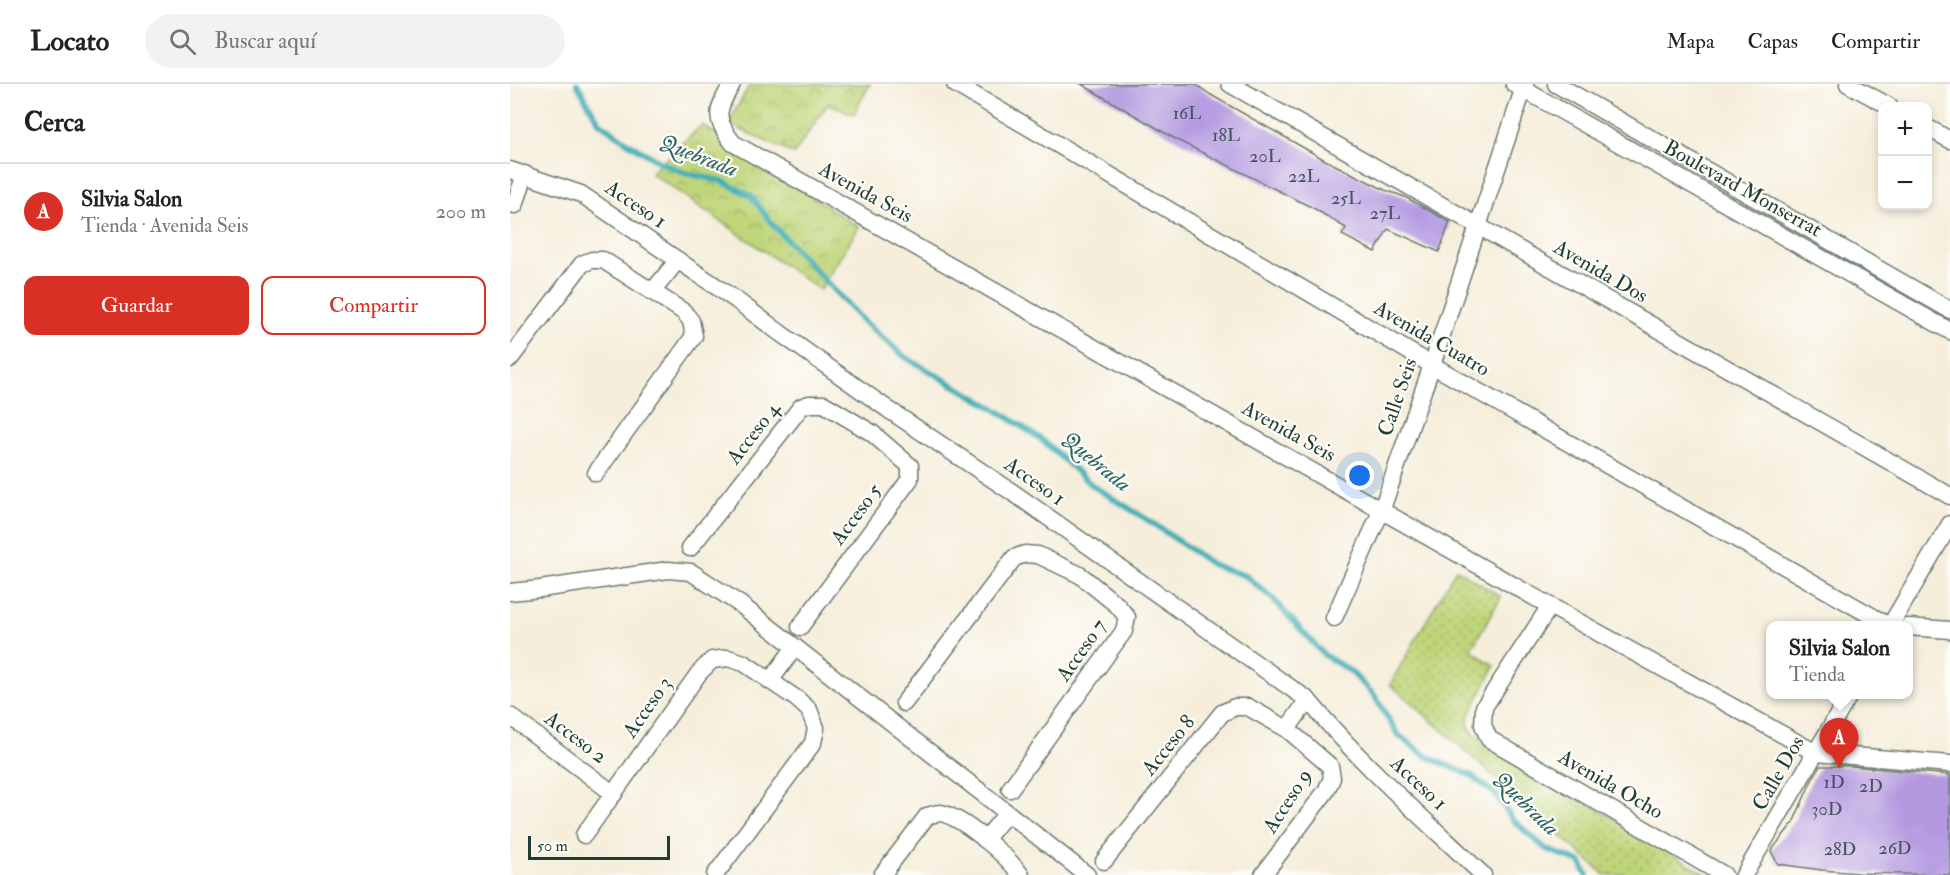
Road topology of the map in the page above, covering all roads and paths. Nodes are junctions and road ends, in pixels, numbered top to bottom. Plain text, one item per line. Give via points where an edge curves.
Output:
1 (732, 84) edge
2 (955, 84) edge
3 (1230, 84) edge
4 (1556, 84) edge
5 (1848, 84) edge
6 (1521, 86) edge
7 (1882, 102) edge
8 (1932, 130) edge
9 (1950, 140) edge
10 (518, 172) edge
11 (510, 204) edge
12 (1479, 226) junction
13 (678, 260) junction
14 (652, 292) junction
15 (1950, 310) edge
16 (1950, 331) edge
17 (510, 359) edge
18 (1432, 365) junction
19 (889, 410) junction
20 (872, 433) junction
21 (596, 473) dead end
22 (1950, 496) edge
23 (1382, 509) junction
24 (1950, 524) edge
25 (690, 548) dead end
26 (1097, 552) junction
27 (1080, 575) junction
28 (510, 592) edge
29 (1550, 606) junction
30 (1334, 618) dead end
31 (1880, 621) edge
32 (1892, 621) edge
33 (800, 627) dead end
34 (1913, 627) edge
35 (1950, 630) edge
36 (795, 647) junction
37 (770, 681) junction
38 (1847, 699) edge
39 (1308, 700) junction
40 (904, 703) dead end
41 (510, 716) edge
42 (1287, 729) junction
43 (1816, 753) junction
44 (1950, 764) edge
45 (1010, 789) dead end
46 (614, 794) junction
47 (1006, 813) junction
48 (584, 835) dead end
49 (985, 840) junction
50 (1104, 861) dead end
51 (715, 875) edge
52 (882, 875) edge
53 (1021, 875) edge
54 (1087, 875) edge
55 (1263, 875) edge
56 (1484, 875) edge
57 (1724, 875) edge
58 (1744, 875) edge

1 - 23 street, Avenida Seis via 720,107 722,128 733,143
2 - 18 street, Avenida Cuatro
3 - 12 street, Avenida Dos
4 - 15 street, Boulevard Monserrat
5 - 7 street
6 - 12 street, Calle Seis
6 - 16 street, Boulevard Monserrat
8 - 9 street
10 - 11 street, Acceso 1 via 515,205
10 - 13 street, Acceso 1 via 581,194
12 - 18 street, Calle Seis
12 - 22 street, Avenida Dos
13 - 14 street
13 - 19 street, Acceso 1
14 - 17 street via 603,260 582,264
14 - 21 street via 684,312 694,336
18 - 23 street, Calle Seis
18 - 31 street, Avenida Cuatro
19 - 20 street
19 - 26 street, Acceso 1
20 - 25 street, Acceso 4 via 824,404 801,407
20 - 33 street, Acceso 5 via 910,466 910,479
23 - 29 street, Avenida Seis
23 - 30 street, Calle Seis
24 - 32 street
26 - 27 street
26 - 39 street, Acceso 1
27 - 40 street, Acceso 7 via 1038,555 1014,558
27 - 45 street, Acceso 7 via 1127,617 1124,631
28 - 36 street via 668,570 691,572
29 - 43 street, Avenida Seis
29 - 57 street, Avenida Ocho via 1485,707 1483,725 1489,739
34 - 35 street
36 - 37 street
36 - 47 street
37 - 46 street, Acceso 3 via 744,663 728,658 712,660
37 - 51 street via 809,710 816,728 813,743
38 - 43 street, Calle Dos
39 - 42 street
39 - 56 street, Acceso 1 via 1367,765
41 - 46 street, Acceso 2
42 - 50 street, Acceso 8 via 1248,707 1222,713
42 - 55 street, Acceso 9 via 1330,766 1332,778
43 - 44 street, Avenida Seis
43 - 58 street, Calle Dos
46 - 48 street, Acceso 3
47 - 49 street
47 - 54 street
49 - 52 street via 954,818 938,813 927,816
49 - 53 street

